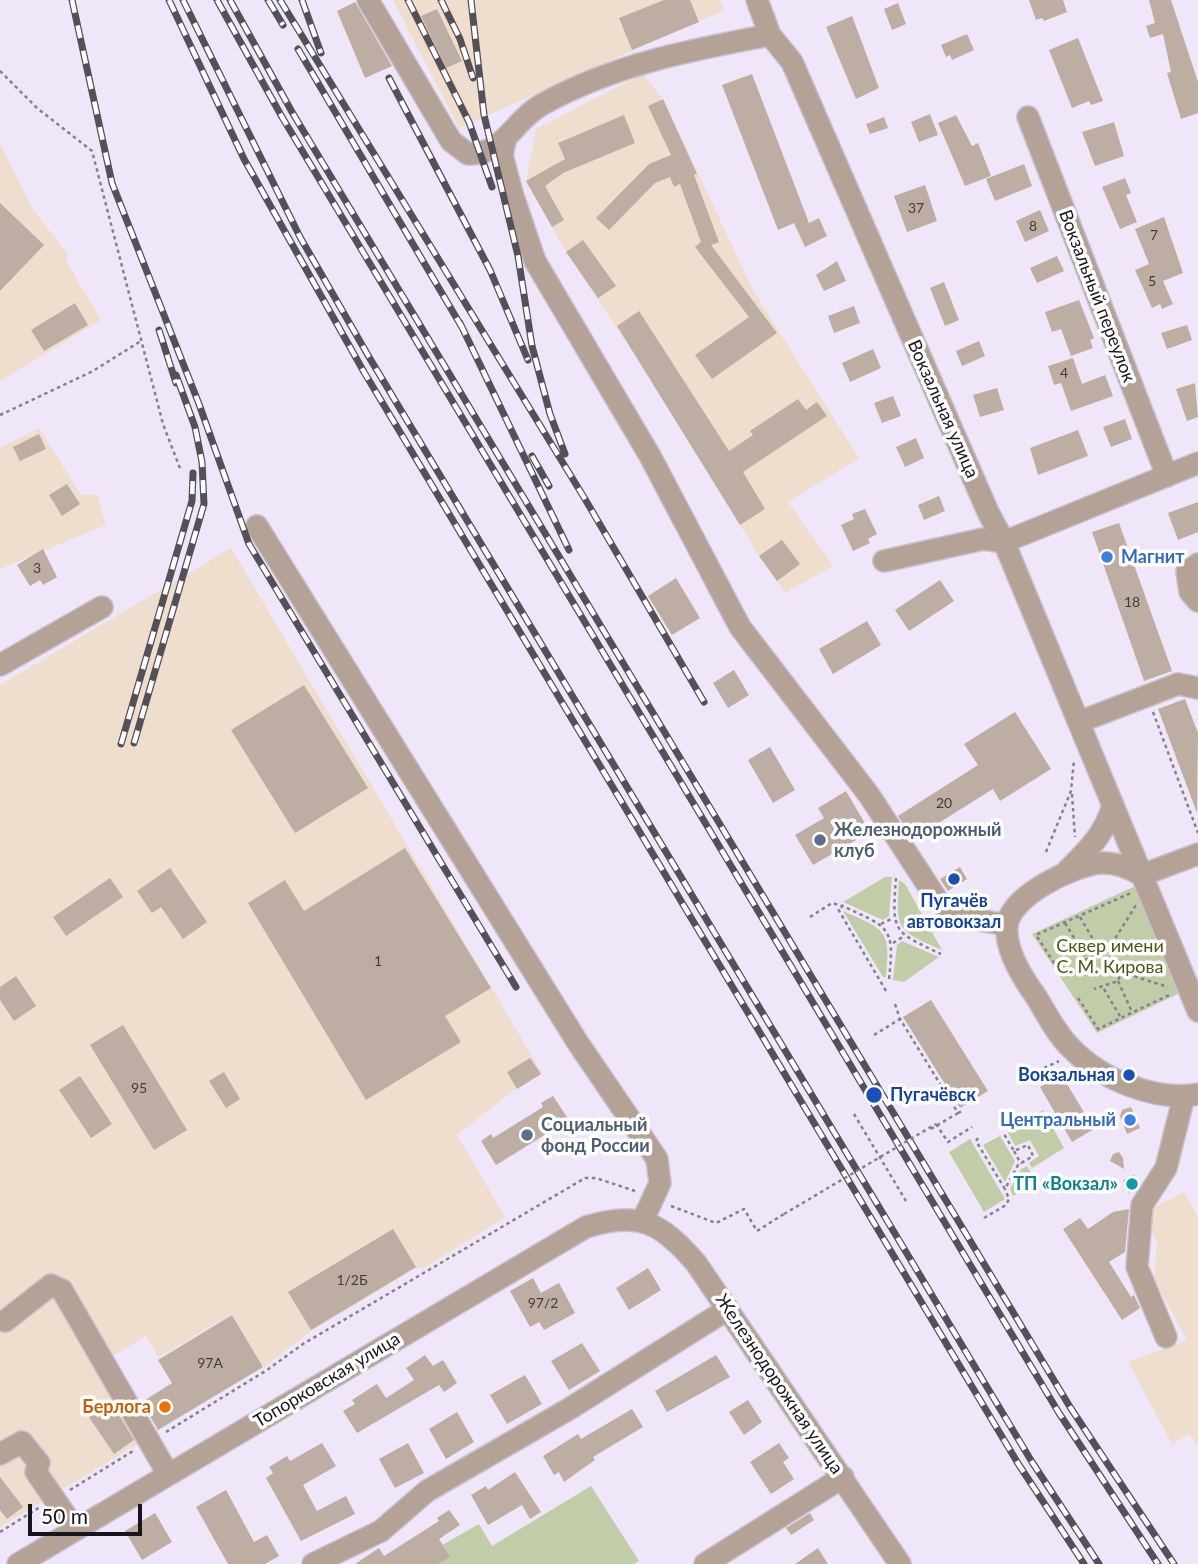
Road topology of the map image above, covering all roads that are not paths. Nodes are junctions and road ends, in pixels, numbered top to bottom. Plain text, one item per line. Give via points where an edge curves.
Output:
1 (368, 0) edge
2 (757, 0) edge
3 (770, 35) junction
4 (1028, 117) dead end
5 (505, 141) junction
6 (1198, 463) edge
7 (1167, 476) junction
8 (257, 526) dead end
9 (1004, 542) junction
10 (884, 561) dead end
11 (1198, 564) edge
12 (1198, 601) edge
13 (102, 607) dead end
14 (0, 664) edge
15 (1198, 688) edge
16 (1082, 731) junction
17 (1109, 797) junction
18 (1198, 854) edge
19 (1066, 872) junction
20 (1142, 875) junction
21 (1007, 926) junction
22 (1190, 970) edge
23 (1198, 1011) edge
24 (1191, 1095) edge
25 (643, 1220) junction
26 (728, 1309) junction
27 (5, 1321) dead end
28 (1166, 1337) dead end
29 (0, 1454) edge
30 (168, 1474) junction
31 (843, 1477) junction
32 (75, 1529) junction
33 (18, 1564) edge
34 (313, 1564) edge
35 (705, 1564) edge
36 (900, 1564) edge

1 - 5 street via 451,141 468,154 481,155
2 - 3 street, Вокзальная улица
3 - 5 street via 627,66 541,105 525,116
3 - 9 street, Вокзальная улица via 792,62
4 - 7 street, Вокзальный переулок
5 - 21 street via 502,155 535,261 650,456 740,627 869,795 937,901 957,916
6 - 7 street
7 - 9 street
8 - 25 street via 578,1043 657,1159 660,1183
9 - 10 street via 983,539
9 - 16 street, Вокзальная улица
11 - 12 street via 1187,572 1186,580
13 - 14 street
15 - 16 street via 1178,684
16 - 17 street, Вокзальная улица
17 - 19 street via 1107,826
17 - 20 street, Вокзальная улица
18 - 20 street
19 - 20 street via 1101,863 1124,866
19 - 21 street via 1031,894 1014,910
20 - 22 street, Вокзальная улица
21 - 24 street via 1027,983 1070,1048 1103,1073 1147,1091
22 - 23 street, Вокзальная улица
24 - 28 street via 1166,1168 1142,1205 1137,1267
25 - 26 street, Железнодорожная улица via 679,1243
25 - 30 street, Топорковская улица via 609,1220 586,1227
26 - 31 street, Железнодорожная улица
26 - 34 street via 427,1491 381,1531
27 - 30 street via 51,1285 62,1290
29 - 32 street via 22,1443 39,1463 36,1472
30 - 32 street, Топорковская улица
31 - 35 street
31 - 36 street, Железнодорожная улица
32 - 33 street, Топорковская улица

